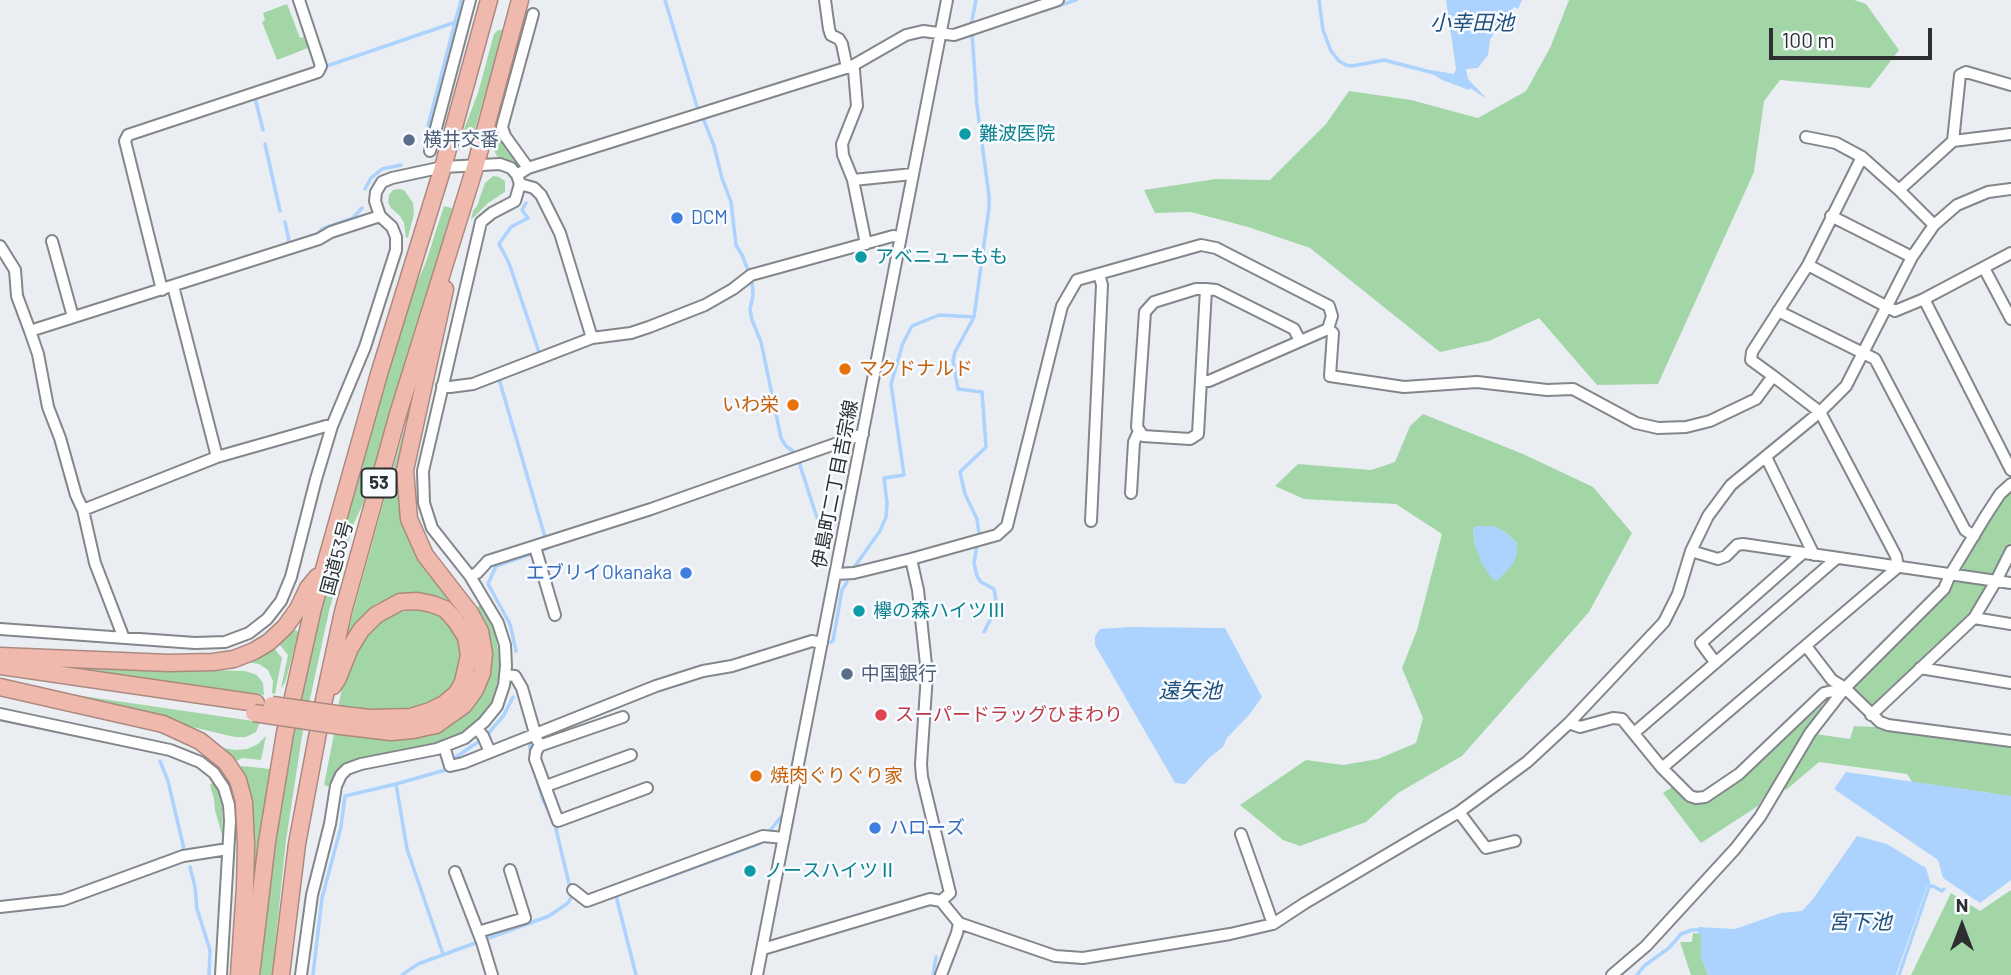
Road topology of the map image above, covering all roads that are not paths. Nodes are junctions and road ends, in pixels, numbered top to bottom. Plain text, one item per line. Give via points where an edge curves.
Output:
1 (299, 0) edge
2 (470, 0) edge
3 (489, 0) edge
4 (520, 0) edge
5 (825, 0) edge
6 (947, 0) edge
7 (1058, 0) edge
8 (533, 14) dead end
9 (941, 34) junction
10 (510, 41) junction
11 (852, 68) junction
12 (470, 72) junction
13 (516, 79) junction
14 (2011, 85) edge
15 (444, 102) junction
16 (491, 110) junction
17 (2011, 134) edge
18 (1806, 137) dead end
19 (1952, 141) junction
20 (448, 143) junction
21 (430, 151) dead end
22 (1862, 157) junction
23 (476, 164) junction
24 (443, 167) junction
25 (528, 168) junction
26 (913, 174) junction
27 (519, 179) junction
28 (853, 180) junction
29 (2011, 189) edge
30 (1899, 190) junction
31 (459, 214) junction
32 (380, 216) junction
33 (1831, 216) junction
34 (1934, 225) junction
35 (900, 237) junction
36 (52, 241) dead end
37 (866, 244) junction
38 (0, 246) edge
39 (2011, 253) edge
40 (1912, 257) junction
41 (1808, 265) junction
42 (1984, 268) junction
43 (1099, 274) junction
44 (167, 288) junction
45 (1206, 289) junction
46 (1924, 299) junction
47 (1888, 306) junction
48 (1778, 311) junction
49 (73, 317) junction
50 (2011, 319) edge
51 (1328, 329) junction
52 (30, 331) junction
53 (592, 338) junction
54 (1300, 341) junction
55 (1864, 354) junction
56 (1773, 376) junction
57 (1201, 381) junction
58 (442, 386) junction
59 (1820, 412) junction
60 (332, 426) junction
61 (1139, 431) junction
62 (863, 434) junction
63 (217, 457) junction
64 (1766, 457) junction
65 (2011, 470) edge
66 (2011, 484) edge
67 (1131, 494) dead end
68 (83, 510) junction
69 (1091, 521) dead end
70 (1974, 536) junction
71 (536, 550) junction
72 (1691, 551) junction
73 (2011, 551) edge
74 (1809, 554) junction
75 (1837, 558) junction
76 (911, 559) junction
77 (1898, 567) junction
78 (322, 570) junction
79 (836, 574) junction
80 (1951, 575) junction
81 (470, 576) junction
82 (1996, 581) junction
83 (2011, 583) edge
84 (555, 615) dead end
85 (1974, 618) junction
86 (2011, 624) edge
87 (0, 629) edge
88 (123, 636) junction
89 (822, 643) junction
90 (1806, 646) junction
91 (0, 656) edge
92 (1715, 662) junction
93 (0, 666) edge
94 (1920, 668) junction
95 (505, 675) junction
96 (0, 676) edge
97 (2011, 683) edge
98 (0, 687) edge
99 (1845, 688) junction
100 (324, 700) junction
101 (255, 708) junction
102 (0, 714) edge
103 (1871, 715) junction
104 (623, 717) dead end
105 (342, 720) junction
106 (1569, 723) junction
107 (1634, 733) junction
108 (481, 735) junction
109 (537, 739) junction
110 (2011, 741) edge
111 (444, 746) junction
112 (490, 752) junction
113 (631, 755) dead end
114 (1662, 768) junction
115 (545, 786) junction
116 (647, 788) dead end
117 (1459, 812) junction
118 (1241, 834) dead end
119 (784, 838) junction
120 (1515, 841) dead end
121 (228, 849) junction
122 (510, 870) dead end
123 (456, 872) dead end
124 (573, 890) dead end
125 (940, 901) junction
126 (0, 907) edge
127 (959, 923) junction
128 (1273, 925) junction
129 (480, 937) junction
130 (763, 949) junction
131 (221, 975) edge
132 (239, 975) edge
133 (250, 975) edge
134 (281, 975) edge
135 (301, 975) edge
136 (492, 975) edge
137 (757, 975) edge
138 (941, 975) edge
139 (1612, 975) edge

1 - 44 street via 321,66 318,72 128,135 125,141
2 - 15 street
3 - 12 highway, 国道53号 / 53
4 - 10 highway, 国道53号 / 53
5 - 11 street via 831,35 839,38
6 - 9 street, 伊島町二丁目吉宗線
7 - 9 street via 954,35
8 - 13 street
9 - 11 street via 923,31 906,36
9 - 26 street, 伊島町二丁目吉宗線
10 - 13 street
10 - 16 highway, 国道53号 / 53
11 - 25 street
11 - 28 street via 857,106 842,145
12 - 15 street
12 - 20 highway, 国道53号 / 53
13 - 16 street
13 - 25 street via 502,127
14 - 19 street via 1966,72 1959,75
15 - 20 street
15 - 21 street
16 - 23 highway, 国道53号 / 53
17 - 19 street
18 - 22 street via 1836,143
19 - 30 street
20 - 24 highway, 国道53号 / 53
22 - 30 street
22 - 33 street
23 - 24 street
23 - 27 street via 511,168
23 - 31 highway, 国道53号 / 53
24 - 32 street via 382,182 375,201
24 - 78 highway, 国道53号 / 53
25 - 27 street
26 - 28 street
26 - 35 street, 伊島町二丁目吉宗線
27 - 53 street via 541,195 560,233
27 - 58 street via 515,201 481,222
28 - 37 street
29 - 34 street via 1988,192 1957,205
30 - 34 street
31 - 100 highway, 国道53号 / 53 via 398,414
31 - 105 highway via 405,470 409,519 425,555 480,631 482,673 464,705 436,725 391,732
32 - 44 street
32 - 60 street via 392,227 396,250 365,347
33 - 40 street
33 - 41 street
34 - 40 street
35 - 37 street
35 - 62 street, 伊島町二丁目吉宗線
36 - 49 street
37 - 53 street via 750,276 705,305 667,321 631,333
38 - 52 street via 15,270 17,296
39 - 42 street
40 - 47 street
41 - 47 street
41 - 48 street
42 - 46 street
42 - 50 street
43 - 51 street via 1201,245 1216,248 1329,306
43 - 69 street
43 - 76 street via 1077,281 1062,306 1007,527 998,535
44 - 49 street
44 - 63 street
45 - 54 street via 1294,329
45 - 57 street
45 - 61 street via 1154,302 1145,312
46 - 47 street via 1895,311
46 - 65 street
47 - 55 street
48 - 55 street
48 - 56 street via 1751,360
49 - 52 street
51 - 54 street
51 - 56 street via 1333,333 1330,376 1404,387 1477,382 1573,389 1636,422 1658,428 1710,421 1756,399
52 - 68 street via 48,407
53 - 58 street via 473,384
54 - 57 street
55 - 59 street via 1846,386
55 - 70 street via 1875,359 1965,530
56 - 59 street
57 - 61 street via 1198,434 1190,439 1143,436
58 - 81 street via 423,471 424,503 432,528
59 - 64 street
59 - 77 street
60 - 63 street
60 - 88 street via 291,577 267,619 249,633 225,642
61 - 67 street via 1134,442
62 - 71 street
62 - 79 street, 伊島町二丁目吉宗線
63 - 68 street
64 - 72 street via 1731,485 1708,516
64 - 74 street
66 - 70 street
68 - 88 street via 95,563
70 - 80 street
71 - 81 street via 488,561
71 - 84 street
72 - 74 street via 1718,559 1743,544
72 - 106 street via 1664,622
73 - 82 street
74 - 75 street
74 - 92 street via 1700,643
75 - 77 street
75 - 92 street
76 - 79 street
76 - 125 street via 927,674 922,777 950,893
77 - 80 street
77 - 90 street
78 - 91 highway via 285,627 269,642 234,659 169,663
78 - 133 highway, 国道53号 / 53 via 285,733
79 - 89 street, 伊島町二丁目吉宗線
80 - 82 street
80 - 99 street via 1944,589
81 - 95 street via 498,623 505,645
82 - 83 street
82 - 85 street
85 - 86 street
85 - 94 street
87 - 88 street
89 - 109 street via 812,641 691,674
89 - 119 street, 伊島町二丁目吉宗線
90 - 99 street via 1832,680
90 - 114 street
92 - 107 street
93 - 101 highway
94 - 97 street
94 - 103 street
95 - 108 street via 497,706 484,722
95 - 109 street via 514,676 522,688
96 - 101 highway
98 - 132 highway via 163,724 200,741 226,762 238,780 244,802
99 - 103 street
99 - 114 street via 1824,693 1739,774 1705,797 1690,796
99 - 139 street via 1810,733 1760,817 1735,849 1646,946
100 - 105 highway via 361,631 387,608 418,601 445,609 456,620 466,637 468,655 457,693 444,704 411,717
100 - 134 highway, 国道53号 / 53 via 297,844
101 - 105 highway, bridge
102 - 121 street via 170,750 200,762 224,788 229,805
103 - 110 street via 1888,725
104 - 109 street
106 - 107 street via 1580,727 1622,719
106 - 117 street via 1527,762
107 - 114 street
108 - 111 street
108 - 112 street
109 - 112 street
109 - 115 street via 536,759
111 - 112 street via 450,766
111 - 135 street via 361,764 341,775 312,895
113 - 115 street
115 - 116 street via 558,821
117 - 120 street via 1486,848
117 - 128 street
118 - 128 street
119 - 124 street via 766,837 587,901
119 - 130 street, 伊島町二丁目吉宗線
121 - 126 street via 183,856 63,900
121 - 131 street
122 - 129 street via 525,918
123 - 129 street
125 - 127 street
125 - 130 street via 930,899
127 - 128 street via 1055,956 1083,958
127 - 138 street
129 - 136 street
130 - 137 street, 伊島町二丁目吉宗線

